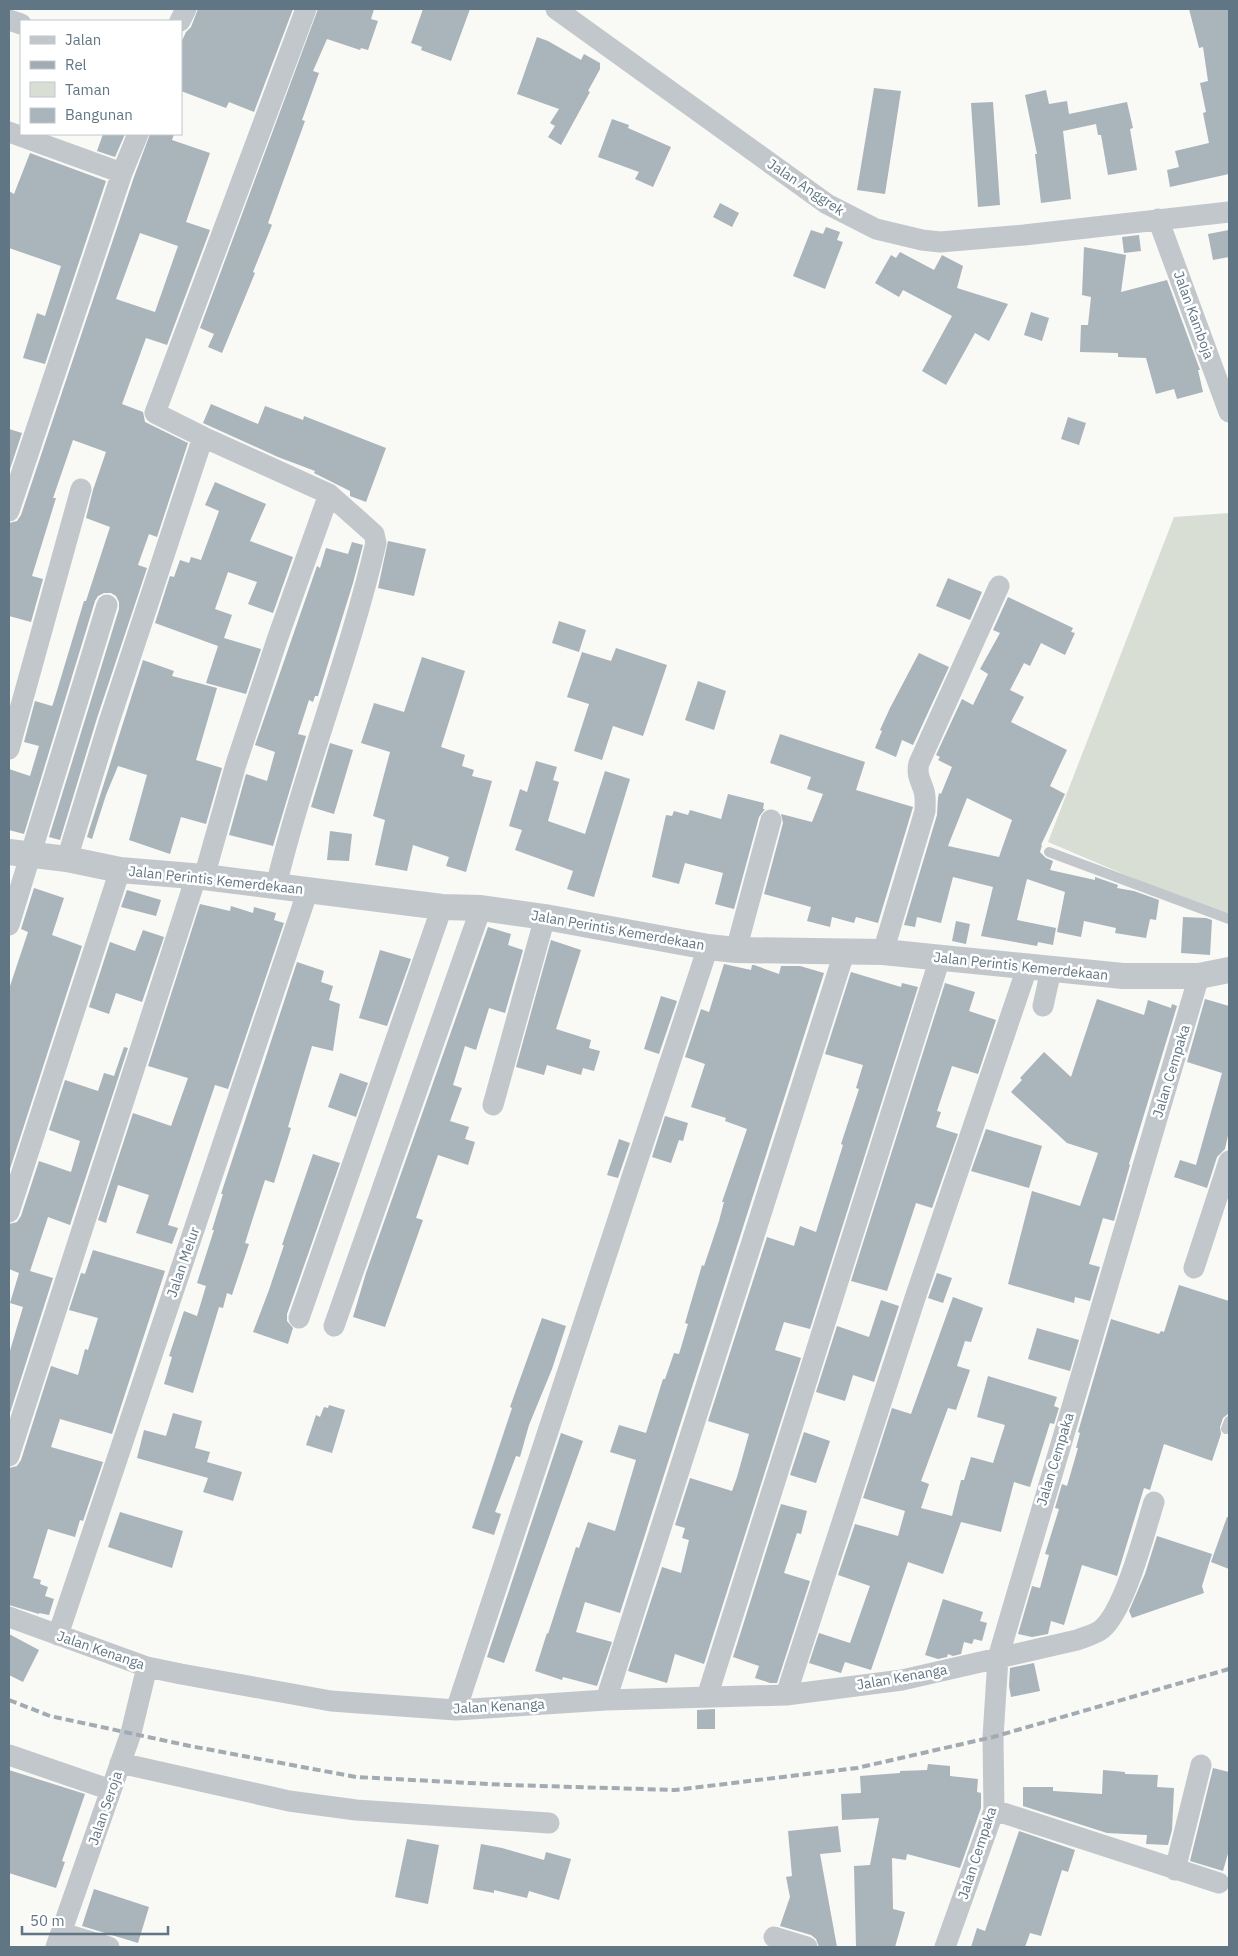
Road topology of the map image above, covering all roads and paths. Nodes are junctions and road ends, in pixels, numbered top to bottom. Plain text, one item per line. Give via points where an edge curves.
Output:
1 (306, 9) edge
2 (556, 9) edge
3 (9, 132) edge
4 (138, 135) edge
5 (122, 173) junction
6 (1229, 212) edge
7 (1158, 219) junction
8 (1229, 412) edge
9 (203, 437) junction
10 (82, 489) dead end
11 (329, 494) junction
12 (9, 511) edge
13 (999, 586) dead end
14 (107, 605) dead end
15 (9, 749) edge
16 (772, 820) dead end
17 (1049, 852) dead end
18 (20, 853) edge
19 (67, 858) junction
20 (120, 870) junction
21 (200, 877) junction
22 (276, 886) junction
23 (308, 890) junction
24 (442, 907) junction
25 (481, 908) junction
26 (544, 916) junction
27 (1229, 919) edge
28 (9, 925) edge
29 (708, 946) junction
30 (736, 950) junction
31 (845, 950) junction
32 (883, 952) junction
33 (940, 958) junction
34 (1039, 969) junction
35 (1229, 970) edge
36 (1199, 976) junction
37 (1043, 1006) dead end
38 (493, 1105) dead end
39 (1229, 1161) edge
40 (9, 1212) edge
41 (1194, 1268) dead end
42 (299, 1318) dead end
43 (334, 1326) dead end
44 (9, 1456) edge
45 (1154, 1502) dead end
46 (9, 1617) edge
47 (58, 1635) junction
48 (998, 1658) junction
49 (147, 1666) junction
50 (786, 1695) junction
51 (706, 1697) junction
52 (606, 1700) junction
53 (456, 1710) junction
54 (9, 1755) edge
55 (120, 1763) junction
56 (1201, 1765) dead end
57 (111, 1790) junction
58 (994, 1810) junction
59 (549, 1823) dead end
60 (1174, 1870) junction
61 (1219, 1883) dead end
62 (774, 1937) dead end
63 (59, 1940) edge
64 (109, 1947) edge
65 (807, 1947) edge
66 (945, 1947) edge

1 - 9 street via 155,413
2 - 7 street, Jalan Anggrek via 827,204 876,229 940,242 1024,236
3 - 5 street
4 - 5 street
5 - 12 street
6 - 7 street, Jalan Anggrek
7 - 8 street, Jalan Kamboja
9 - 11 street
9 - 19 street
10 - 15 street
11 - 21 street via 278,637
11 - 22 street via 374,534 376,543 346,656 289,830
13 - 32 street via 919,764 919,778 926,800 924,811
14 - 18 street
16 - 30 street
17 - 27 lane
18 - 19 street, Jalan Perintis Kemerdekaan
18 - 28 street
19 - 20 street, Jalan Perintis Kemerdekaan
20 - 21 street, Jalan Perintis Kemerdekaan
20 - 40 street
21 - 22 street, Jalan Perintis Kemerdekaan
21 - 44 street
22 - 23 street, Jalan Perintis Kemerdekaan
23 - 24 street, Jalan Perintis Kemerdekaan
23 - 47 street, Jalan Melur
24 - 25 street, Jalan Perintis Kemerdekaan
24 - 42 street
25 - 26 street, Jalan Perintis Kemerdekaan
25 - 43 street
26 - 29 street, Jalan Perintis Kemerdekaan
26 - 38 street
29 - 30 street, Jalan Perintis Kemerdekaan
29 - 53 street
30 - 31 street, Jalan Perintis Kemerdekaan
31 - 32 street, Jalan Perintis Kemerdekaan
31 - 52 street
32 - 33 street, Jalan Perintis Kemerdekaan
33 - 34 street, Jalan Perintis Kemerdekaan
33 - 51 street
34 - 36 street, Jalan Perintis Kemerdekaan via 1123,976
34 - 37 street
34 - 50 street via 916,1295
35 - 36 street, Jalan Perintis Kemerdekaan
36 - 48 street, Jalan Cempaka
39 - 41 street
45 - 48 street, Jalan Kenanga via 1126,1589 1113,1617 1100,1630 1077,1640
46 - 47 street, Jalan Kenanga
47 - 49 street, Jalan Kenanga
48 - 50 street, Jalan Kenanga via 902,1680
48 - 58 street, Jalan Cempaka via 992,1737
49 - 53 street, Jalan Kenanga via 331,1701
49 - 55 street, Jalan Seroja via 131,1733
50 - 51 street, Jalan Kenanga
51 - 52 street, Jalan Kenanga
52 - 53 street, Jalan Kenanga
54 - 57 street
55 - 57 street, Jalan Seroja
55 - 59 street via 289,1801 356,1810
56 - 60 street
57 - 63 street, Jalan Seroja
58 - 60 street
58 - 66 street, Jalan Cempaka
60 - 61 street
62 - 65 street
63 - 64 street

